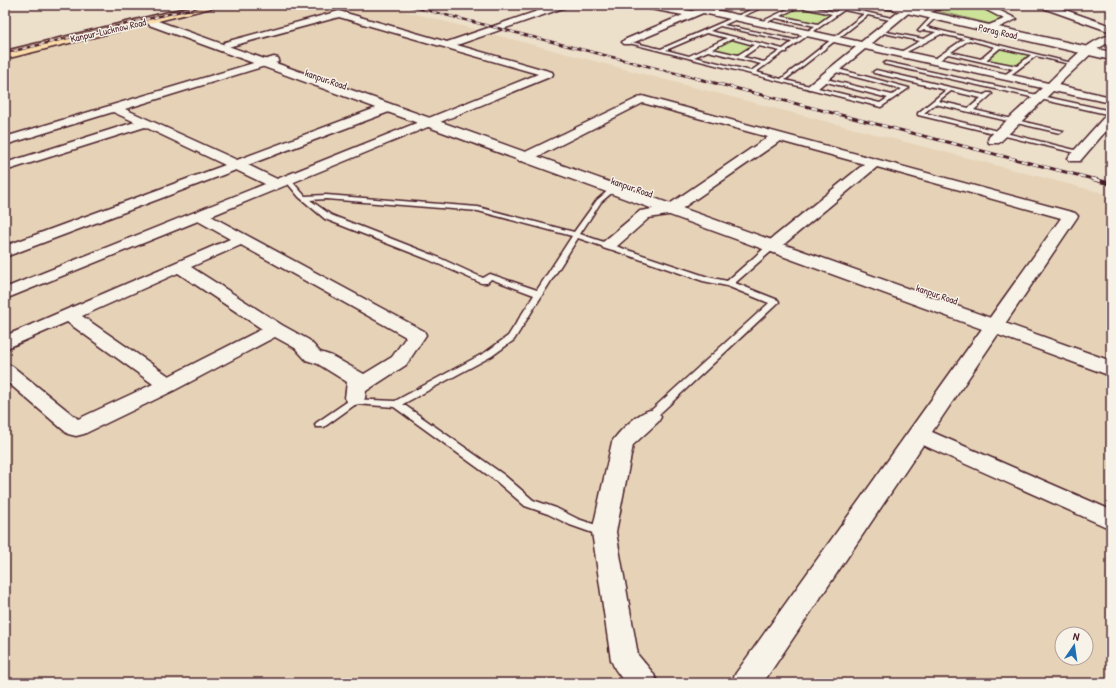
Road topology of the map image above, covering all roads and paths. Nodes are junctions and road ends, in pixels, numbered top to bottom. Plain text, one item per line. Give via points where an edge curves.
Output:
1 (192, 5) edge
2 (212, 5) edge
3 (563, 5) edge
4 (645, 5) edge
5 (715, 5) edge
6 (765, 5) edge
7 (799, 5) edge
8 (830, 5) edge
9 (885, 5) edge
10 (895, 5) edge
11 (943, 5) edge
12 (981, 5) edge
13 (1043, 5) edge
14 (844, 8) junction
15 (908, 9) junction
16 (923, 11) junction
17 (698, 12) junction
18 (836, 14) junction
19 (867, 14) junction
20 (775, 16) junction
21 (935, 16) junction
22 (736, 18) junction
23 (152, 20) junction
24 (894, 20) junction
25 (761, 23) junction
26 (720, 25) junction
27 (820, 26) junction
28 (992, 27) junction
29 (923, 28) junction
30 (1111, 30) edge
31 (705, 31) junction
32 (881, 32) junction
33 (940, 32) junction
34 (809, 34) junction
35 (731, 38) junction
36 (912, 38) junction
37 (1111, 38) edge
38 (833, 39) junction
39 (968, 39) junction
40 (925, 41) junction
41 (627, 42) joint
42 (797, 42) junction
43 (228, 44) junction
44 (758, 44) junction
45 (447, 45) junction
46 (864, 46) junction
47 (1000, 46) junction
48 (5, 48) edge
49 (707, 49) junction
50 (663, 50) junction
51 (1089, 50) junction
52 (785, 51) junction
53 (899, 53) junction
54 (948, 53) junction
55 (5, 55) edge
56 (1035, 55) junction
57 (1111, 55) edge
58 (690, 57) junction
59 (739, 57) junction
60 (982, 60) junction
61 (935, 61) junction
62 (268, 62) junction
63 (886, 63) junction
64 (766, 64) junction
65 (1074, 64) junction
66 (1018, 68) junction
67 (834, 70) junction
68 (754, 72) junction
69 (876, 72) junction
70 (1005, 77) junction
71 (783, 79) junction
72 (869, 79) junction
73 (822, 80) junction
74 (1050, 86) junction
75 (813, 87) junction
76 (997, 88) junction
77 (950, 89) junction
78 (893, 97) junction
79 (986, 97) junction
80 (1039, 97) junction
81 (1111, 100) edge
82 (934, 102) junction
83 (114, 108) junction
84 (385, 109) junction
85 (970, 110) junction
86 (1111, 117) edge
87 (1015, 120) junction
88 (432, 121) junction
89 (146, 123) junction
90 (1060, 131) dead end
91 (778, 136) junction
92 (998, 137) junction
93 (5, 141) edge
94 (1078, 155) joint
95 (530, 156) junction
96 (875, 162) junction
97 (236, 165) junction
98 (5, 167) edge
99 (282, 182) junction
100 (612, 190) junction
101 (304, 198) junction
102 (674, 207) junction
103 (198, 216) junction
104 (576, 235) junction
105 (242, 239) junction
106 (776, 243) junction
107 (610, 245) junction
108 (5, 252) edge
109 (179, 267) junction
110 (729, 284) junction
111 (5, 294) edge
112 (539, 294) junction
113 (69, 315) junction
114 (996, 322) junction
115 (275, 329) junction
116 (5, 343) edge
117 (1111, 356) edge
118 (5, 370) edge
119 (1111, 370) edge
120 (168, 385) junction
121 (355, 395) junction
122 (396, 404) junction
123 (650, 418) joint
124 (320, 425) dead end
125 (918, 434) junction
126 (1111, 520) edge
127 (604, 532) junction
128 (643, 683) edge
129 (746, 683) edge

1 - 48 highway, Kanpur-Lucknow Road
2 - 23 highway, Kanpur-Lucknow Road
3 - 45 street
4 - 17 street
5 - 17 street
6 - 22 lane
7 - 18 lane
7 - 20 lane
8 - 14 lane
9 - 15 street, Parag Road
10 - 15 street, Parag Road
11 - 16 street
12 - 28 street via 1012,19
13 - 30 street
14 - 18 lane
14 - 19 lane
15 - 16 street, Parag Road
15 - 21 street, Parag Road
15 - 24 street
16 - 28 street, Parag Road
17 - 22 street
17 - 41 street
18 - 27 lane
19 - 24 lane
19 - 38 lane
20 - 25 lane
20 - 27 lane
21 - 29 lane
21 - 51 street, Parag Road
22 - 25 street
22 - 26 lane
23 - 43 street, kanpur Road
23 - 55 highway, Kanpur-Lucknow Road
23 - 62 street via 153,23
24 - 32 street
25 - 34 street
26 - 31 lane
26 - 42 lane
27 - 34 lane
28 - 51 street, Parag Road
29 - 33 lane
29 - 36 lane
31 - 35 lane
31 - 50 lane
32 - 36 lane
32 - 46 street
33 - 39 lane
33 - 40 lane
34 - 38 street
34 - 42 lane
35 - 44 lane
35 - 49 lane
36 - 40 lane
37 - 51 street
38 - 46 street
38 - 71 lane
39 - 47 lane
39 - 54 lane
40 - 53 lane
41 - 50 lane
42 - 52 lane
43 - 45 street via 339,14
43 - 62 street, kanpur Road
44 - 52 lane
44 - 59 lane
45 - 88 street via 548,74
46 - 53 street
46 - 67 street
47 - 56 lane
47 - 60 lane
49 - 58 lane
49 - 59 lane
50 - 58 lane
51 - 57 street, Parag Road
51 - 65 street
52 - 64 lane
53 - 61 street
53 - 63 lane
54 - 60 lane
54 - 61 lane
56 - 65 lane
56 - 66 lane
58 - 68 lane
59 - 64 lane
60 - 66 lane
61 - 70 street
62 - 83 street
62 - 84 street
62 - 88 street, kanpur Road
63 - 69 lane
63 - 76 lane
64 - 68 lane
65 - 74 street
66 - 70 lane
67 - 72 lane
67 - 73 street
68 - 71 lane
69 - 72 lane
69 - 77 lane
70 - 74 street
71 - 75 lane
72 - 78 lane via 906,88
73 - 75 street
73 - 78 lane
74 - 80 street
74 - 81 street
75 - 78 lane via 881,105
76 - 79 lane
76 - 80 lane
77 - 79 lane
77 - 82 lane
79 - 85 lane
80 - 86 lane
80 - 87 street
82 - 85 lane
82 - 92 lane via 920,114
83 - 89 street
83 - 93 street
84 - 88 street
84 - 97 street
85 - 87 lane
86 - 94 street
87 - 90 lane
87 - 92 street
88 - 95 street
88 - 99 street
89 - 97 street
89 - 98 street
91 - 95 street via 642,99
91 - 96 street
91 - 102 street
92 - 94 lane
95 - 100 street
95 - 102 street, kanpur Road
96 - 106 street
96 - 114 street via 1070,216
97 - 99 street
97 - 108 street
99 - 101 lane
99 - 103 street
100 - 102 street
100 - 104 lane via 599,202
101 - 104 lane via 326,197 478,209
101 - 112 lane via 328,217 484,281 490,276
102 - 106 street
102 - 107 street via 645,214
103 - 105 street
103 - 111 street
104 - 107 lane
104 - 112 lane
105 - 109 street
105 - 121 street via 417,335 399,360
106 - 110 lane
106 - 114 street
107 - 110 lane via 706,279
109 - 113 street
109 - 115 street
110 - 123 lane via 775,302
112 - 122 lane via 511,338 489,354
113 - 116 street
113 - 120 street
114 - 117 street
114 - 119 street
114 - 125 street
115 - 120 street
115 - 121 street via 302,344 313,356 325,360 357,379
118 - 120 street via 76,429
121 - 122 lane
121 - 124 lane
122 - 127 lane via 500,478 528,503
123 - 127 street via 623,442
125 - 126 street
125 - 129 street
127 - 128 street via 625,660

